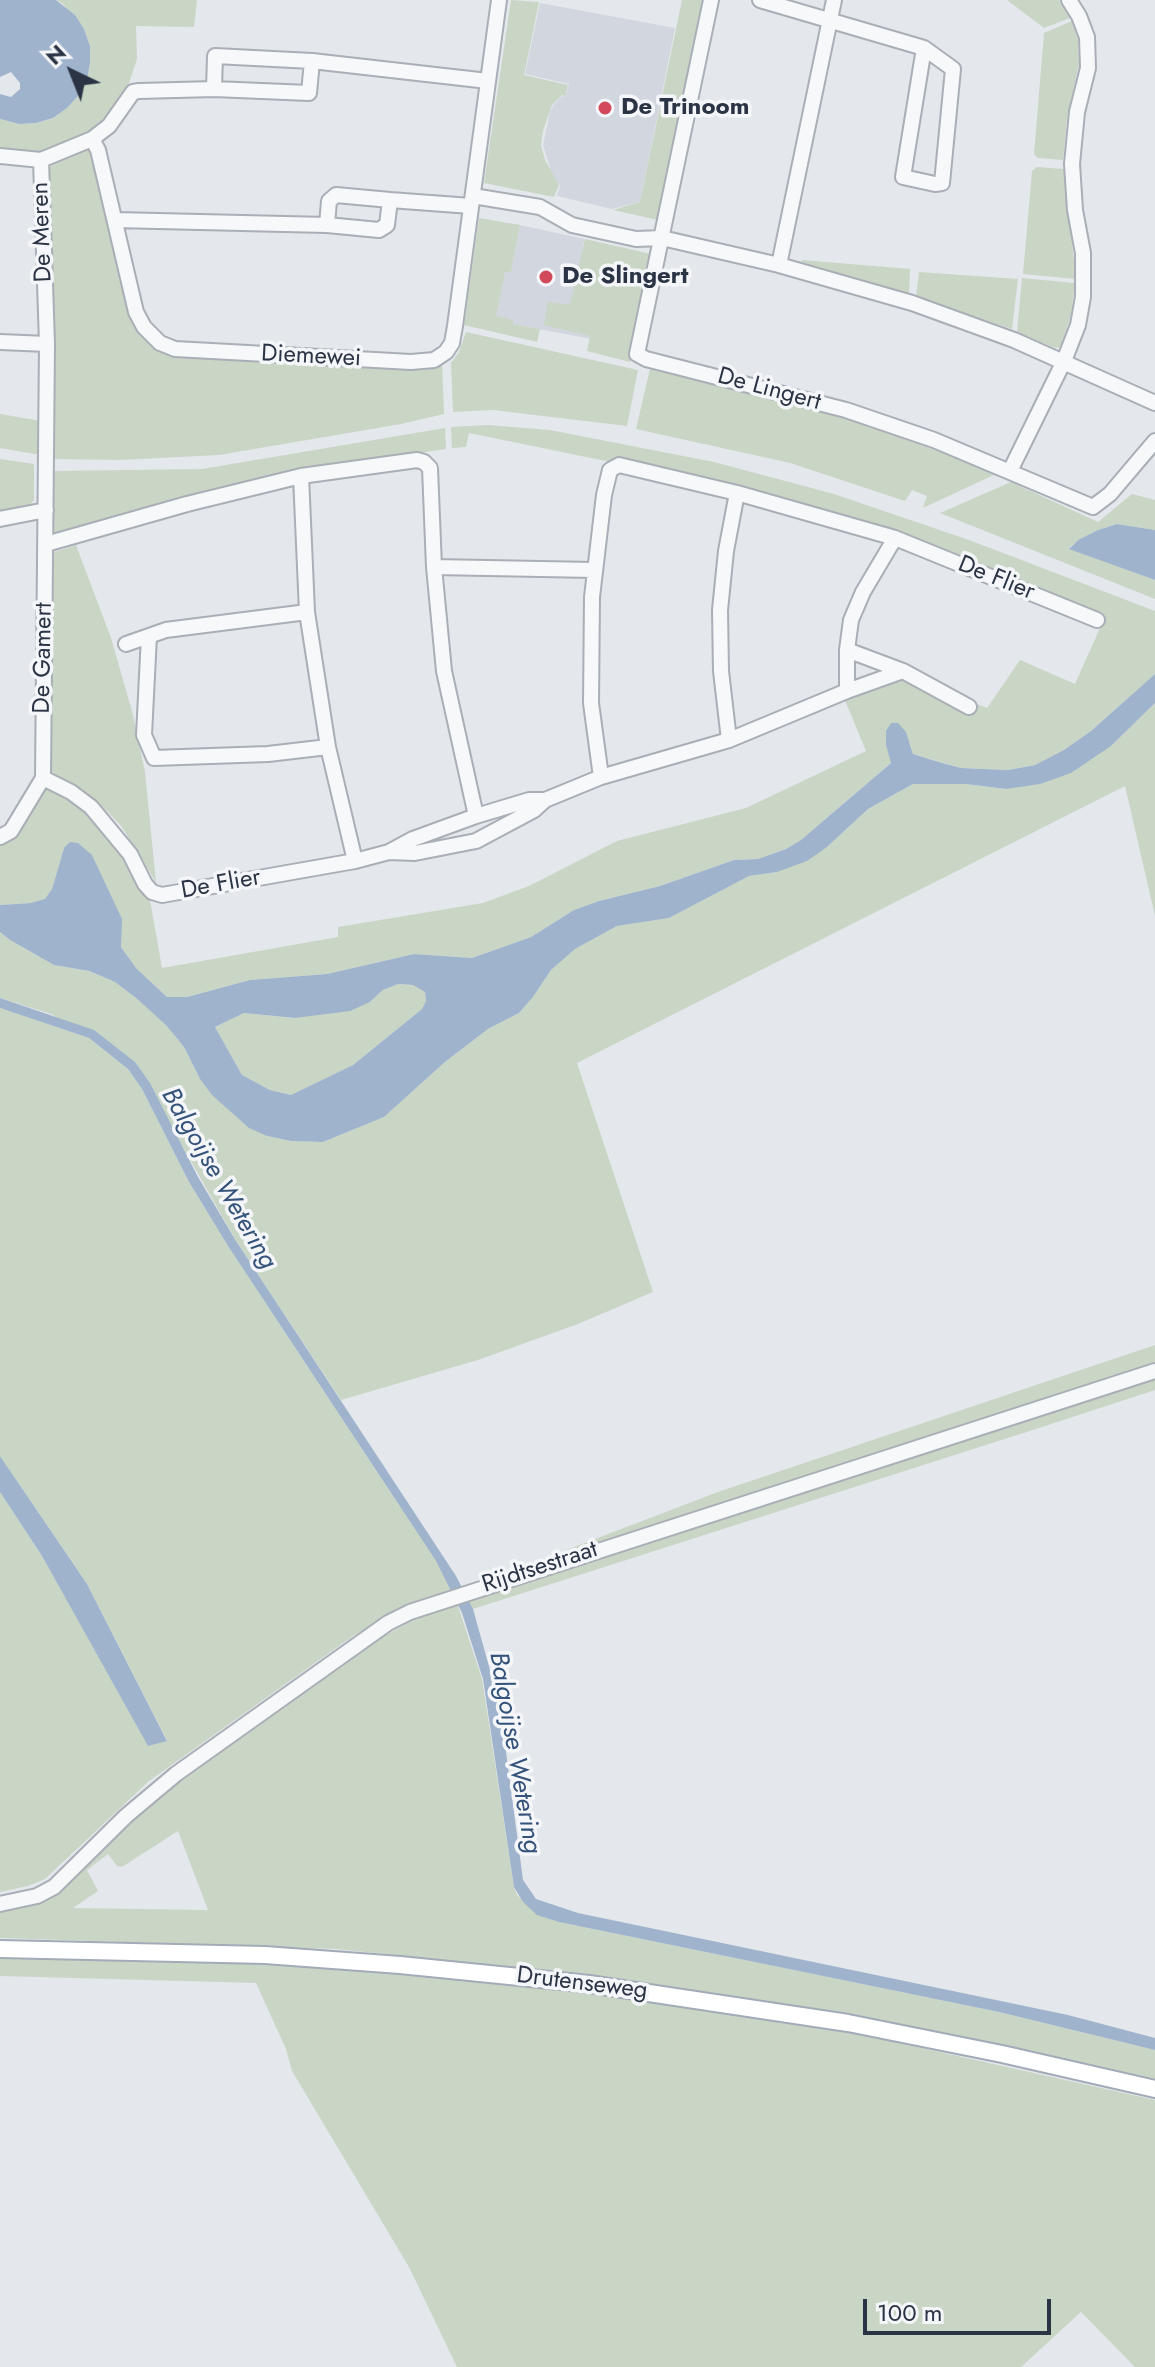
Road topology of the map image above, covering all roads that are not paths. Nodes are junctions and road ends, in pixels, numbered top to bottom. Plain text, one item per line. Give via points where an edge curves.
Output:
1 (499, 0) edge
2 (711, 0) edge
3 (760, 0) edge
4 (834, 0) edge
5 (1070, 0) edge
6 (830, 20) junction
7 (924, 48) junction
8 (312, 61) junction
9 (488, 81) junction
10 (214, 89) junction
11 (92, 139) junction
12 (0, 156) edge
13 (41, 160) junction
14 (390, 200) junction
15 (472, 201) junction
16 (115, 220) junction
17 (327, 225) junction
18 (662, 238) junction
19 (779, 265) junction
20 (0, 342) edge
21 (47, 344) junction
22 (1064, 361) junction
23 (1155, 403) edge
24 (1155, 441) edge
25 (1010, 471) junction
26 (301, 476) junction
27 (737, 493) junction
28 (46, 510) junction
29 (0, 519) edge
30 (895, 538) junction
31 (46, 544) junction
32 (434, 567) junction
33 (594, 570) junction
34 (307, 612) junction
35 (1097, 620) dead end
36 (149, 636) junction
37 (126, 644) dead end
38 (847, 650) junction
39 (903, 671) junction
40 (847, 691) junction
41 (969, 707) dead end
42 (729, 740) junction
43 (328, 747) junction
44 (601, 777) junction
45 (43, 778) junction
46 (545, 800) junction
47 (476, 816) junction
48 (0, 837) edge
49 (389, 852) junction
50 (355, 861) junction
51 (1155, 1371) edge
52 (0, 1904) edge
53 (0, 1949) edge
54 (1155, 2089) edge

1 - 9 street, Diemewei
2 - 18 street, De Lingert
3 - 6 street
4 - 6 street
5 - 22 street via 1087,37 1088,68 1072,164 1084,282 1078,325
6 - 7 street
6 - 19 street
7 - 7 street via 903,177 935,184 942,183 953,69
8 - 9 street
8 - 10 street via 309,93
8 - 10 street via 215,56
9 - 15 street, Diemewei
10 - 11 street via 133,92 109,126
11 - 13 street
11 - 16 street, Diemewei
12 - 13 street, De Meren
13 - 21 street, De Meren
14 - 15 street
14 - 17 street via 387,225 379,230
14 - 17 street via 336,195 329,201
15 - 16 street, Diemewei via 452,343 434,360 411,362 175,349 160,343 136,312
15 - 18 street via 540,207 572,225 636,239
16 - 17 street
18 - 19 street
18 - 25 street, De Lingert via 637,354 846,410
19 - 22 street via 912,303
20 - 21 street
21 - 28 street, De Meren
22 - 23 street
22 - 25 street
24 - 25 street, De Lingert via 1093,507
26 - 31 street
26 - 32 street via 417,460 430,468
26 - 34 street
27 - 30 street, De Flier
27 - 33 street, De Flier via 619,465 610,470 604,495
27 - 42 street via 720,610
28 - 29 street
28 - 31 street, De Gamert
30 - 35 street, De Flier
30 - 38 street via 851,620
31 - 45 street, De Gamert
32 - 33 street
32 - 47 street via 444,671
33 - 44 street, De Flier via 591,703
34 - 36 street
34 - 43 street
36 - 37 street
36 - 43 street via 144,735 154,758
38 - 39 street
38 - 40 street
39 - 40 street, De Flier
39 - 41 street
40 - 42 street, De Flier
42 - 44 street, De Flier
43 - 50 street
44 - 46 street, De Flier
45 - 48 street via 11,831
45 - 50 street, De Flier via 91,807 130,854 145,884 162,895
46 - 47 street, De Flier
46 - 49 street, De Flier via 476,841 415,853
47 - 49 street, De Flier
49 - 50 street, De Flier
51 - 52 street, Rijdtsestraat via 410,1612 176,1774 54,1887
53 - 54 main road, Drutenseweg via 265,1955 589,1984 861,2025

